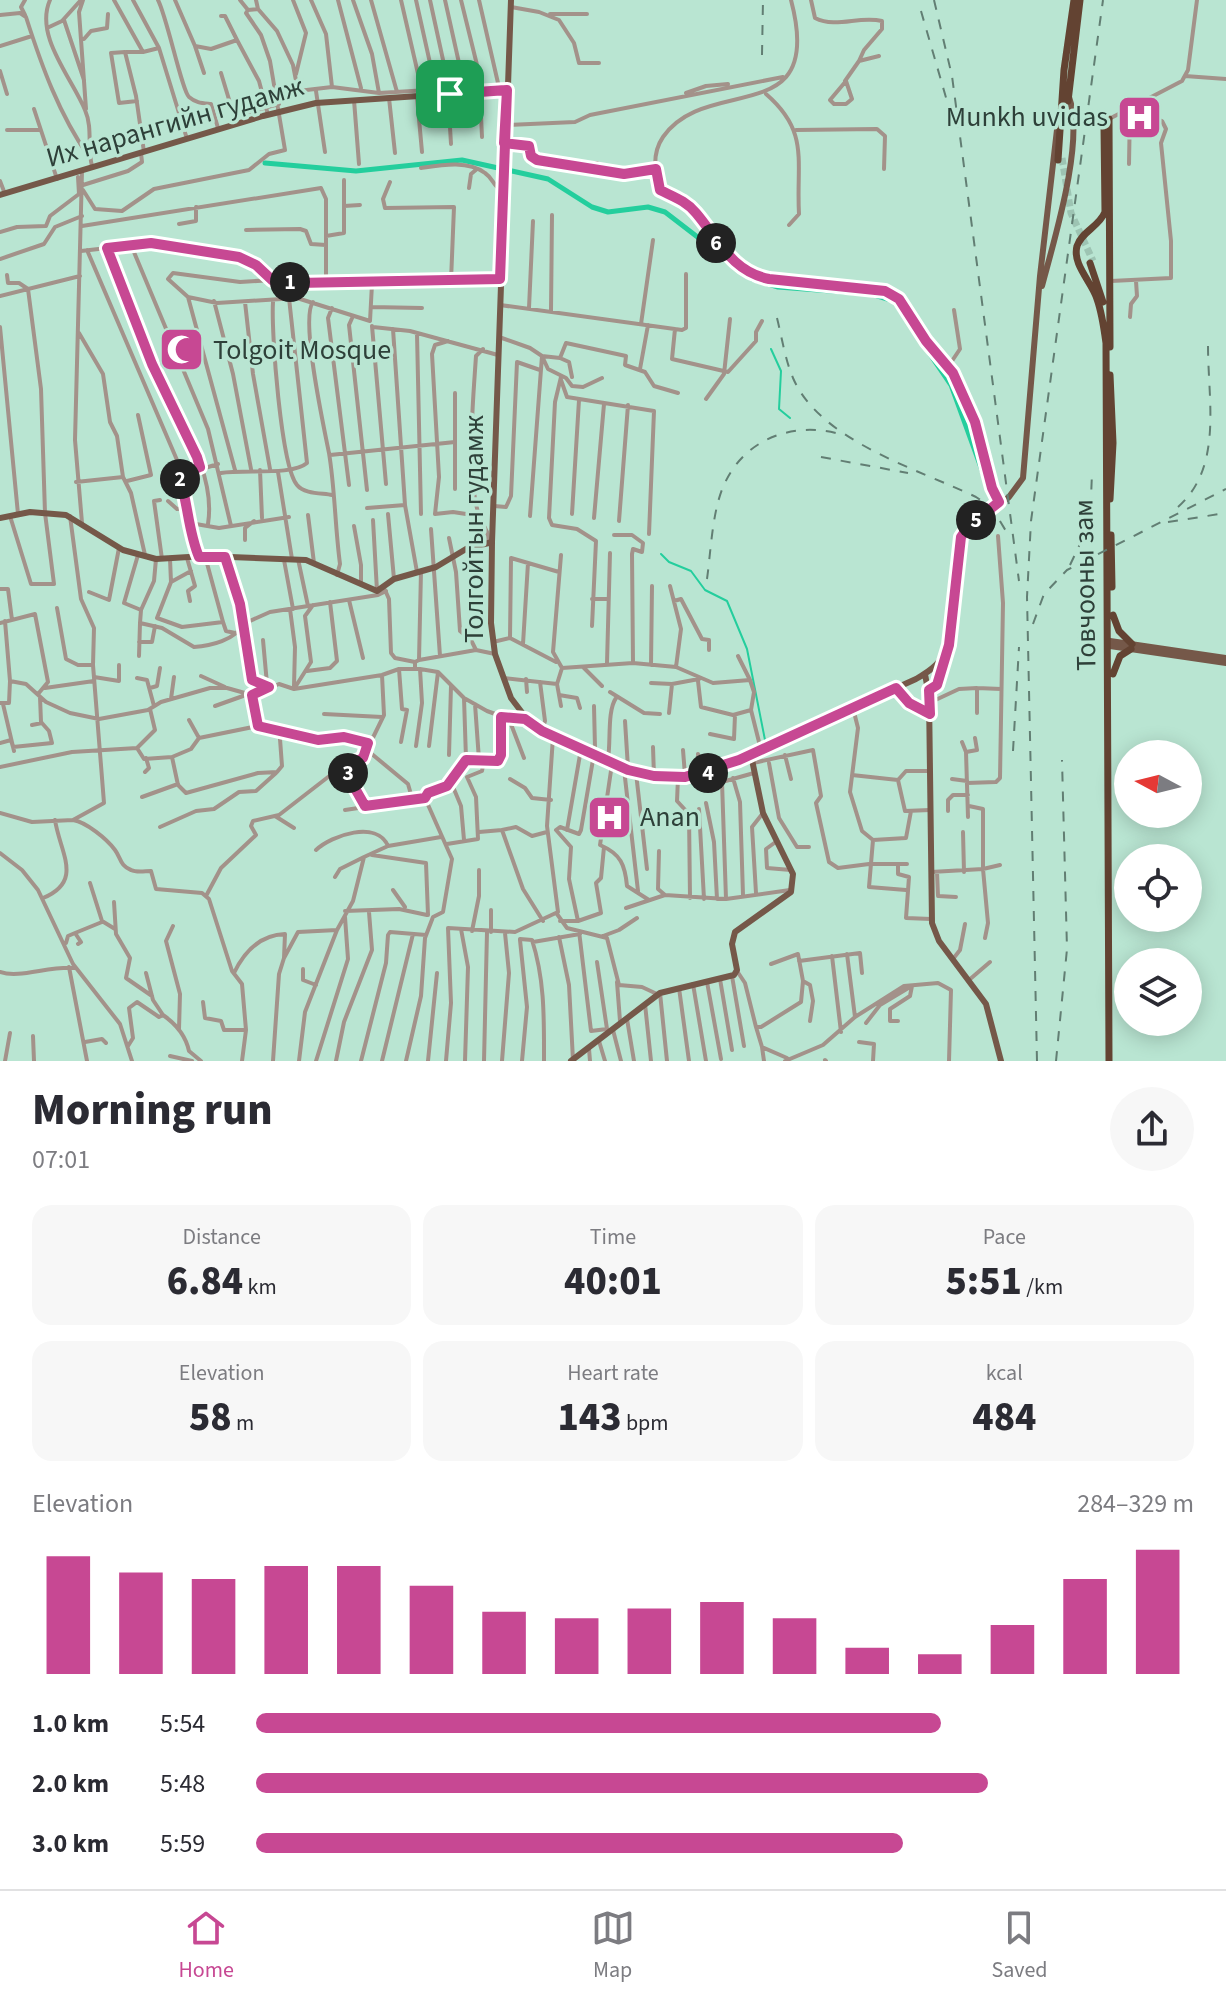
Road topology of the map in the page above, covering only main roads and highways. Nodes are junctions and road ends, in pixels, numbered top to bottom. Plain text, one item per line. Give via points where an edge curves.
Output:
1 (1077, 0) edge
2 (511, 3) edge
3 (1066, 88) junction
4 (507, 90) junction
5 (1060, 159) tunnel mouth
6 (3, 194) edge
7 (1044, 236) junction
8 (1057, 238) junction
9 (1043, 248) junction
10 (1053, 251) junction
11 (1040, 289) junction
12 (1111, 316) junction
13 (1103, 322) junction
14 (0, 518) edge
15 (490, 543) junction
16 (1113, 615) junction
17 (1111, 644) junction
18 (1131, 646) junction
19 (1226, 661) edge
20 (925, 674) junction
21 (1113, 674) junction
22 (752, 759) junction
23 (575, 1059) edge
24 (1001, 1061) edge
25 (1111, 1061) edge

1 - 3 highway
2 - 4 main road, Толгойтын гудамж
3 - 5 highway
3 - 7 main road
3 - 8 main road via 1072,137
4 - 6 main road, Их нарангийн гудамж via 280,108
4 - 15 main road, Толгойтын гудамж
7 - 8 main road via 1049,241
7 - 9 main road
8 - 10 main road
9 - 10 main road via 1049,245
9 - 11 main road
10 - 11 main road
11 - 20 main road, Толгойтын гудамж via 1023,478 1014,493 961,537 949,645
12 - 13 highway via 1092,262
12 - 13 highway, Товчооны зам via 1107,123 1105,212 1079,241 1076,253
12 - 16 highway, Товчооны зам
13 - 17 highway, Товчооны зам
14 - 15 main road via 70,516 141,556 295,559 382,590 394,579
15 - 22 main road, Толгойтын гудамж via 495,654 525,719 610,763 654,776 700,775
16 - 17 highway, Товчооны зам
16 - 18 highway
17 - 18 main road
17 - 21 highway, Товчооны зам
17 - 25 highway, Товчооны зам
18 - 19 main road
18 - 21 highway
20 - 22 main road, Толгойтын гудамж via 761,750
20 - 24 main road via 934,872 931,919 937,938 988,1009
21 - 25 highway, Товчооны зам
22 - 23 main road via 763,813 791,870 792,891 735,932 734,974 659,994

